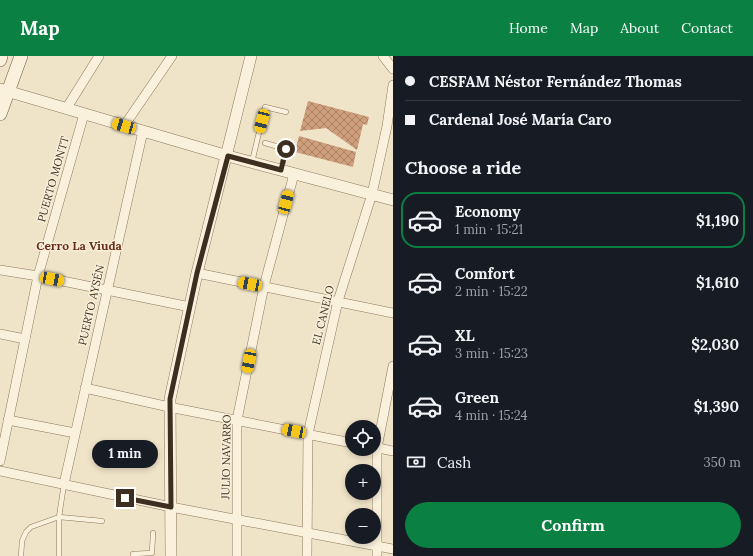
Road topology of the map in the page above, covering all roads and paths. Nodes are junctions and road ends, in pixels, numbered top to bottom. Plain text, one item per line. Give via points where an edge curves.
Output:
1 (1, 56) edge
2 (21, 56) edge
3 (99, 56) edge
4 (172, 56) edge
5 (251, 56) edge
6 (382, 56) edge
7 (0, 60) edge
8 (393, 69) edge
9 (393, 85) edge
10 (4, 90) edge
11 (66, 109) junction
12 (286, 112) dead end
13 (0, 114) edge
14 (84, 114) junction
15 (124, 126) junction
16 (390, 127) edge
17 (143, 131) junction
18 (265, 143) dead end
19 (228, 156) junction
20 (251, 162) junction
21 (281, 170) junction
22 (294, 174) junction
23 (372, 194) junction
24 (393, 200) edge
25 (0, 270) edge
26 (197, 273) junction
27 (38, 276) junction
28 (264, 286) junction
29 (107, 290) junction
30 (338, 301) junction
31 (190, 307) junction
32 (393, 313) edge
33 (0, 334) edge
34 (25, 339) junction
35 (393, 366) edge
36 (85, 388) junction
37 (169, 407) junction
38 (236, 420) junction
39 (381, 421) edge
40 (5, 425) edge
41 (75, 433) junction
42 (308, 434) junction
43 (345, 442) edge
44 (381, 449) edge
45 (393, 451) edge
46 (375, 456) edge
47 (0, 461) edge
48 (0, 471) edge
49 (64, 484) junction
50 (171, 507) junction
51 (59, 517) junction
52 (237, 519) junction
53 (102, 521) dead end
54 (308, 532) junction
55 (153, 533) dead end
56 (376, 546) junction
57 (393, 549) edge
58 (21, 556) edge
59 (59, 556) edge
60 (133, 556) edge
61 (171, 556) edge
62 (238, 556) edge
63 (307, 556) edge
64 (377, 556) edge

1 - 7 main road
2 - 10 main road
3 - 11 street
4 - 15 street
5 - 19 street
6 - 8 street
9 - 16 street, EL CANELO
10 - 11 street
10 - 13 main road
11 - 14 street
12 - 20 lane via 265,107
14 - 15 street
14 - 27 street, PUERTO MONTT
15 - 17 street
16 - 23 street, EL CANELO
17 - 19 street
17 - 29 street, PUERTO AYSÉN
18 - 21 lane via 286,149
19 - 20 street
19 - 26 street
20 - 21 street
21 - 22 street
22 - 23 street
22 - 28 street, JULIO NAVARRO
23 - 24 street
23 - 30 street, EL CANELO
25 - 27 street
26 - 28 street
26 - 31 street
27 - 29 street
27 - 34 street, PUERTO MONTT
28 - 30 street
28 - 38 street, JULIO NAVARRO
29 - 31 street
29 - 36 street, PUERTO AYSÉN
30 - 32 street
30 - 42 street, EL CANELO
31 - 37 street
33 - 34 street
34 - 40 street, PUERTO MONTT
35 - 39 street
36 - 37 street
36 - 41 street, PUERTO AYSÉN
37 - 38 street
37 - 50 street
38 - 42 street
38 - 52 street, JULIO NAVARRO
40 - 41 street
40 - 47 street, PUERTO MONTT
41 - 49 street, PUERTO AYSÉN
42 - 43 street
42 - 54 street, EL CANELO
44 - 45 street
46 - 56 street
48 - 49 street
49 - 50 street
49 - 51 lane
50 - 52 street
50 - 61 street
51 - 53 lane
51 - 58 lane via 31,527 26,532 22,541
51 - 59 lane
52 - 54 street
52 - 62 street, JULIO NAVARRO
54 - 56 street
54 - 63 street, EL CANELO
55 - 60 lane via 152,554
56 - 57 street
56 - 64 street

